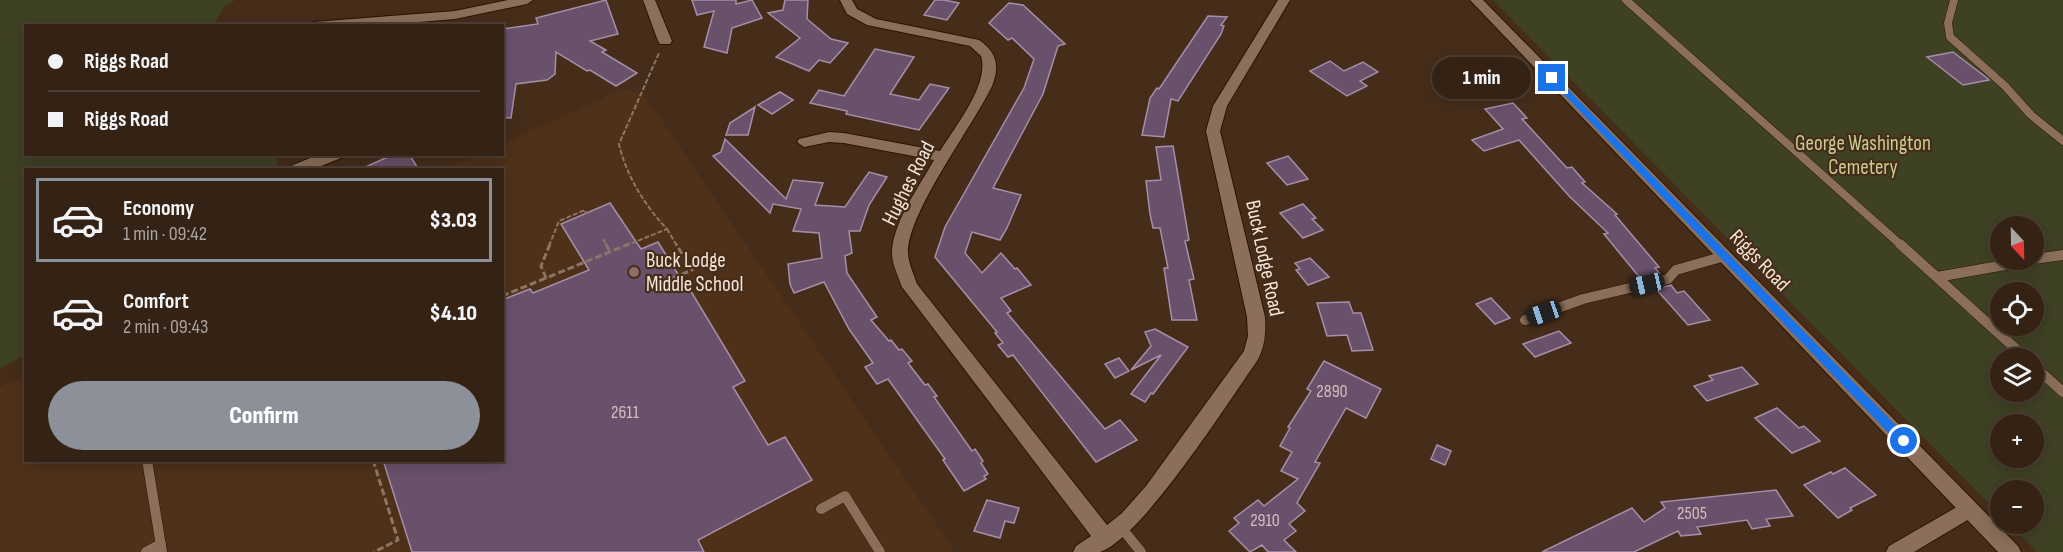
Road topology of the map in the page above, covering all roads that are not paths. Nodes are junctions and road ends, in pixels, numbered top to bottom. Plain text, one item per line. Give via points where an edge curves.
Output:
1 (527, 0) edge
2 (649, 0) edge
3 (846, 0) edge
4 (1284, 0) edge
5 (1476, 0) edge
6 (1626, 0) edge
7 (1954, 0) edge
8 (470, 19) edge
9 (359, 24) edge
10 (665, 41) road end
11 (2063, 141) edge
12 (804, 142) dead end
13 (331, 156) edge
14 (944, 157) junction
15 (301, 168) edge
16 (2063, 255) edge
17 (1725, 256) junction
18 (2044, 258) edge
19 (1990, 267) edge
20 (1937, 277) junction
21 (1525, 320) dead end
22 (2015, 348) edge
23 (2044, 375) edge
24 (2063, 392) edge
25 (147, 462) edge
26 (821, 509) dead end
27 (1969, 509) junction
28 (1120, 526) junction
29 (1105, 538) junction
30 (161, 548) edge
31 (146, 552) edge
32 (880, 552) edge
33 (1083, 552) edge
34 (1141, 552) edge
35 (1896, 552) edge
36 (2011, 552) edge

1 - 8 street
2 - 10 street
3 - 14 street, Hughes Road via 852,10 872,22 974,43 989,57 985,88
4 - 28 street, Buck Lodge Road via 1220,106 1213,131 1256,317 1256,344 1154,492
5 - 17 street, Riggs Road
6 - 20 lane
7 - 11 lane via 1948,17 1950,37
8 - 9 street
12 - 14 street via 844,138
13 - 15 street
14 - 29 street, Hughes Road via 904,233 900,251 910,287
16 - 18 lane
17 - 21 lane via 1676,270 1668,279 1582,299
17 - 27 street, Riggs Road
19 - 20 lane
20 - 22 lane
23 - 24 lane
25 - 30 lane
26 - 32 lane via 845,496
27 - 35 street
27 - 36 street, Riggs Road
28 - 29 street, Buck Lodge Road
28 - 34 lane
29 - 33 street, Buck Lodge Road
30 - 31 lane

